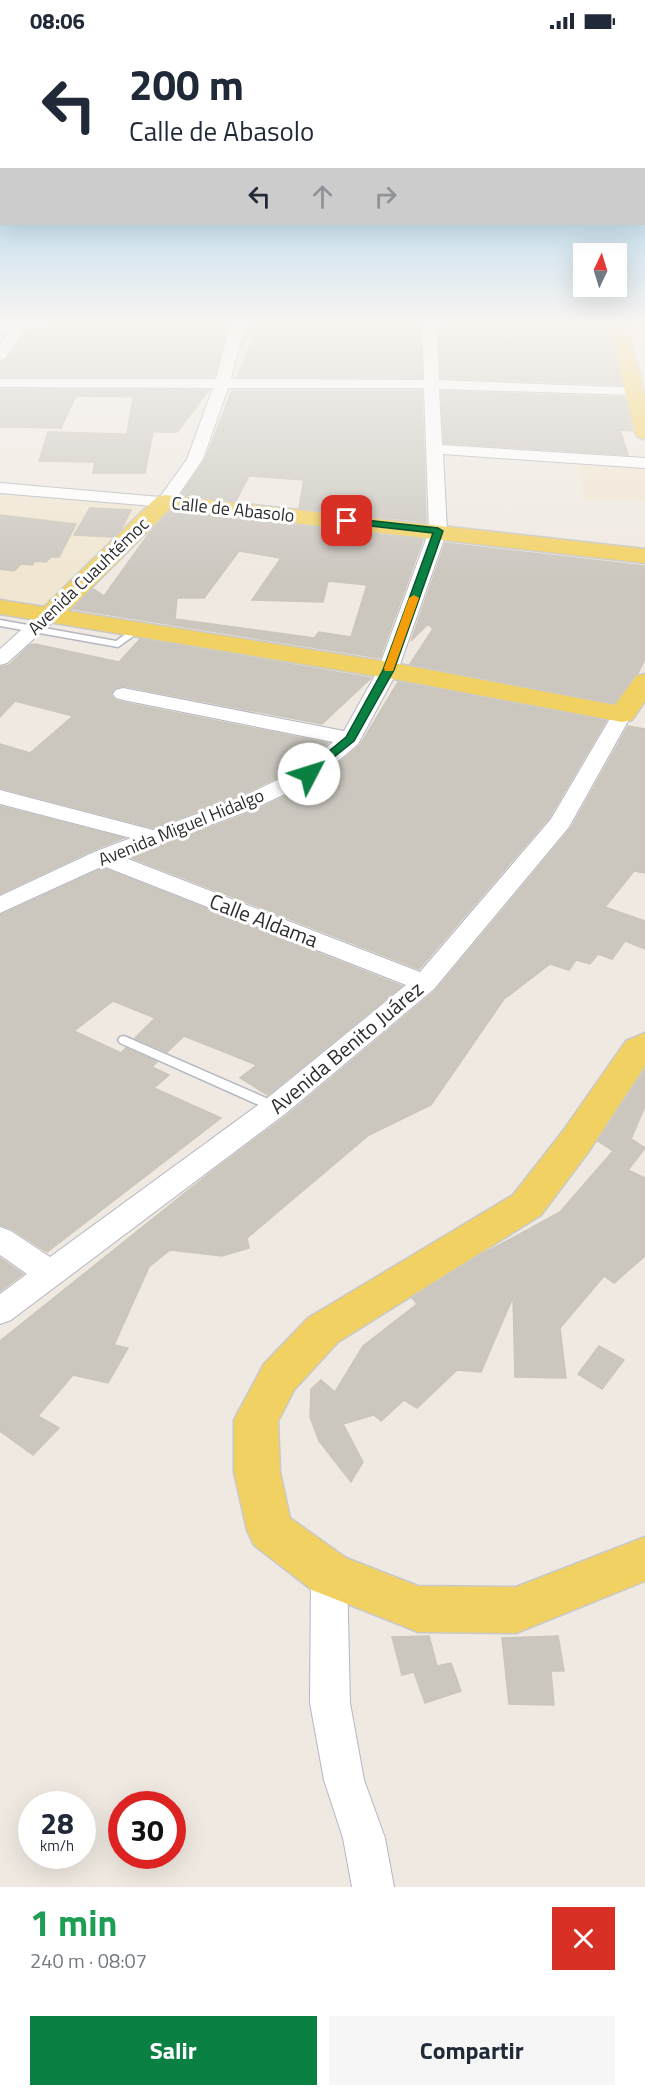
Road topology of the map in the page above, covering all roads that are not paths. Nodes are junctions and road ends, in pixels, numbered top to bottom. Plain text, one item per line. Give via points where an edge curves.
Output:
1 (213, 408) edge
2 (433, 408) edge
3 (638, 408) edge
4 (645, 433) edge
5 (436, 449) junction
6 (645, 463) edge
7 (0, 488) edge
8 (165, 502) junction
9 (438, 531) junction
10 (645, 556) edge
11 (0, 607) edge
12 (41, 622) junction
13 (0, 623) edge
14 (0, 659) edge
15 (388, 670) junction
16 (645, 682) edge
17 (123, 694) dead end
18 (622, 714) junction
19 (350, 739) junction
20 (0, 797) edge
21 (153, 837) junction
22 (102, 857) junction
23 (2, 903) edge
24 (425, 983) junction
25 (124, 1040) dead end
26 (645, 1045) edge
27 (275, 1107) junction
28 (0, 1239) edge
29 (49, 1273) junction
30 (0, 1311) edge
31 (645, 1559) edge
32 (329, 1574) junction
33 (374, 1887) edge

1 - 8 street, Avenida Cuauhtémoc via 195,459
2 - 5 street, Avenida Miguel Hidalgo
3 - 4 main road
5 - 6 street
5 - 9 street, Avenida Miguel Hidalgo
7 - 8 street, Calle de Abasolo
8 - 9 main road, Calle de Abasolo
8 - 12 main road, Avenida Cuauhtémoc
9 - 10 main road, Calle de Abasolo
9 - 15 street, Avenida Miguel Hidalgo
11 - 12 main road
12 - 13 lane
12 - 14 street, Avenida Cuauhtémoc
12 - 15 main road via 137,630
15 - 18 main road
15 - 19 street, Avenida Miguel Hidalgo
16 - 18 main road, Avenida Benito Juárez
17 - 19 street
18 - 24 street, Avenida Benito Juárez via 561,822
19 - 21 street, Avenida Miguel Hidalgo via 309,774 243,805
20 - 21 street
21 - 22 street, Avenida Miguel Hidalgo
22 - 23 street, Avenida Miguel Hidalgo
22 - 24 street, Calle Aldama
24 - 27 street, Avenida Benito Juárez
25 - 27 lane
26 - 32 main road via 638,1049 527,1205 323,1330 279,1377 256,1420 257,1472 270,1530
27 - 29 street, Avenida Benito Juárez
28 - 29 street
29 - 30 street, Avenida Benito Juárez
31 - 32 main road via 516,1610 418,1609
32 - 33 street via 330,1704 344,1780 364,1838

